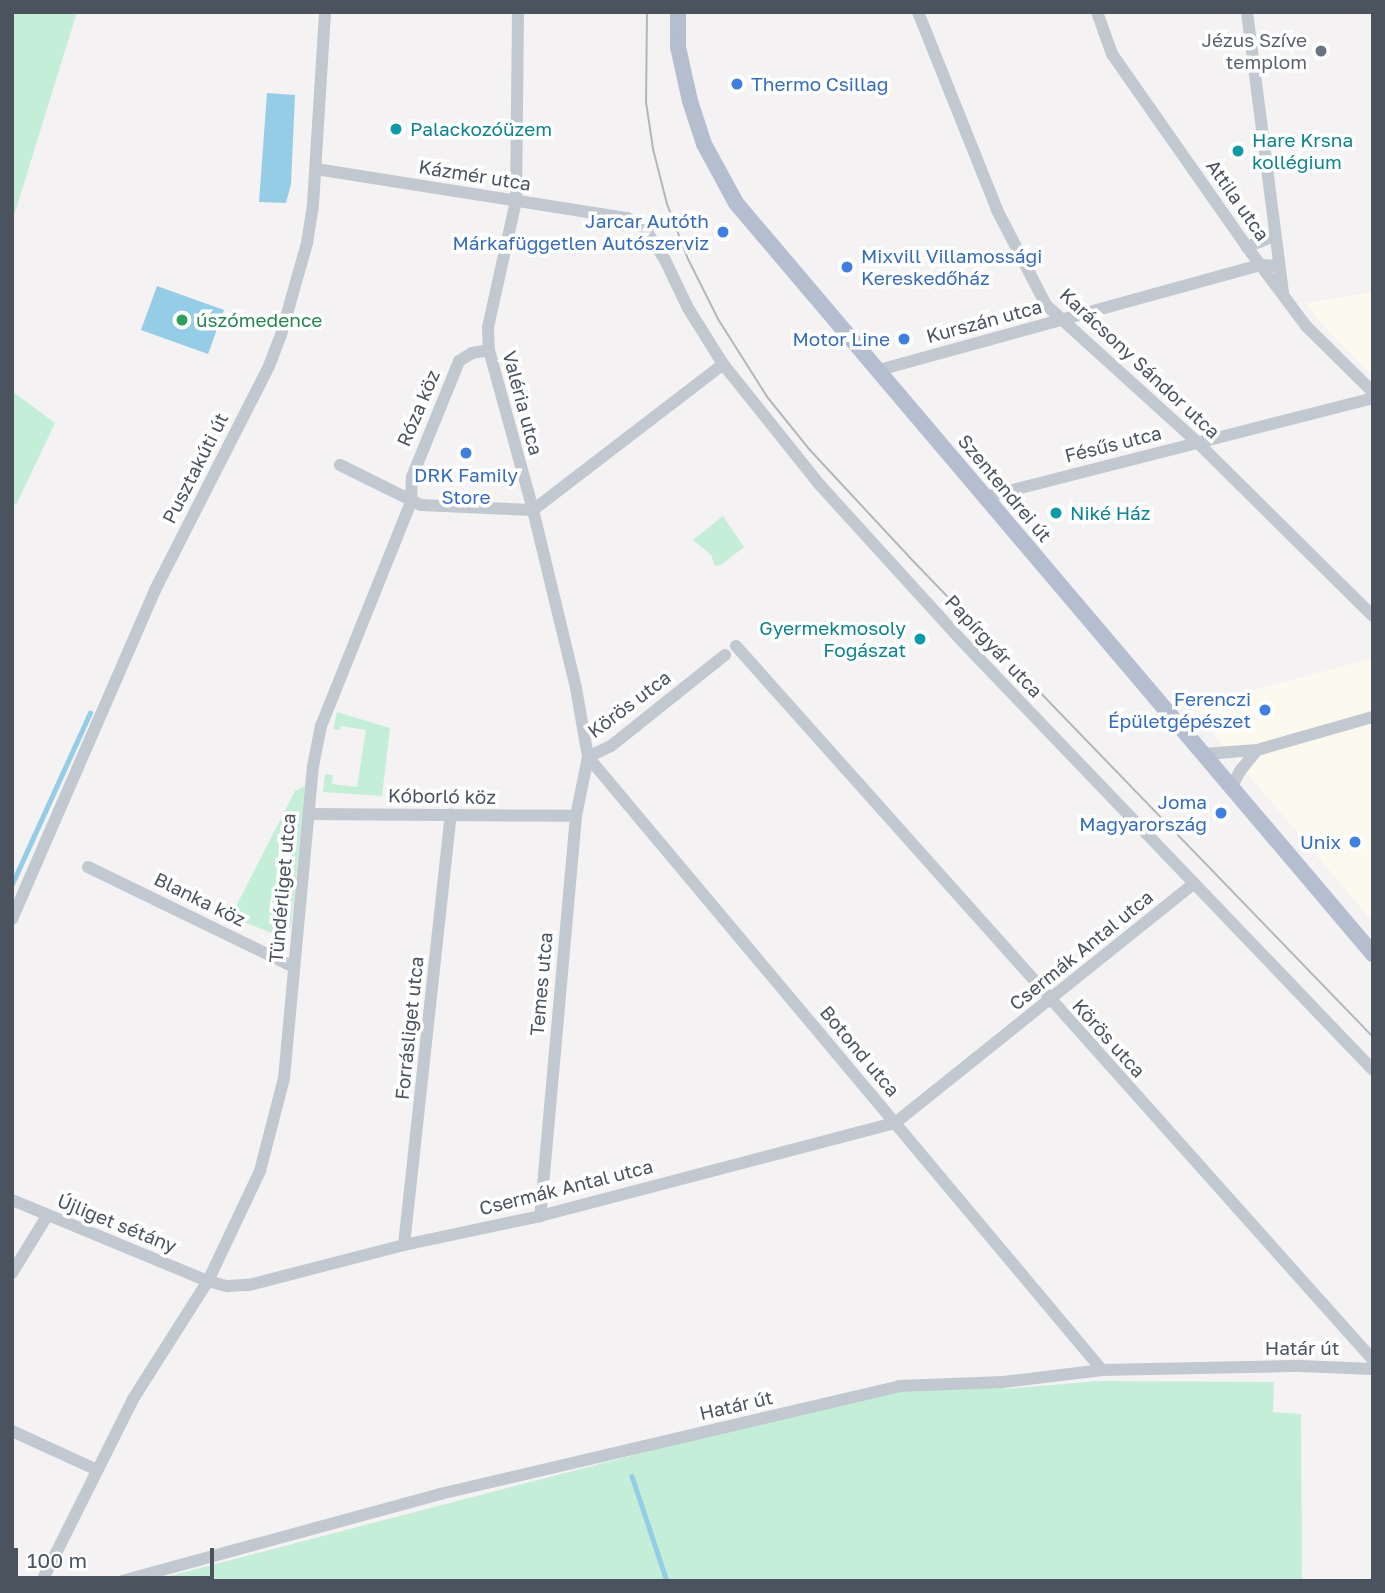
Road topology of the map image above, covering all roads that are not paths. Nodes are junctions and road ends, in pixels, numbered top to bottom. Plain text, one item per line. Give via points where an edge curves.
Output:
1 (325, 12) edge
2 (518, 12) edge
3 (678, 12) edge
4 (918, 12) edge
5 (1097, 12) edge
6 (1247, 12) edge
7 (316, 169) junction
8 (516, 201) junction
9 (628, 218) joint
10 (1274, 236) junction
11 (1247, 247) junction
12 (1260, 265) junction
13 (1278, 267) junction
14 (1284, 297) junction
15 (1061, 320) junction
16 (489, 350) junction
17 (723, 364) junction
18 (879, 370) junction
19 (1373, 392) edge
20 (1373, 398) edge
21 (1198, 443) junction
22 (340, 465) dead end
23 (985, 497) junction
24 (411, 502) junction
25 (533, 510) junction
26 (1373, 616) edge
27 (736, 646) dead end
28 (725, 655) dead end
29 (1373, 717) edge
30 (1257, 750) junction
31 (1204, 754) junction
32 (588, 757) junction
33 (1232, 786) junction
34 (309, 814) junction
35 (451, 815) junction
36 (576, 816) junction
37 (88, 867) dead end
38 (1193, 884) junction
39 (12, 919) edge
40 (1373, 954) edge
41 (294, 967) junction
42 (1050, 1001) junction
43 (1373, 1070) edge
44 (895, 1123) junction
45 (12, 1200) edge
46 (47, 1216) junction
47 (540, 1216) junction
48 (404, 1245) junction
49 (12, 1273) edge
50 (208, 1280) junction
51 (1373, 1360) edge
52 (1373, 1369) edge
53 (1102, 1370) junction
54 (12, 1432) edge
55 (95, 1469) junction
56 (42, 1581) edge
57 (122, 1581) edge

1 - 7 street, Pusztakúti út
2 - 8 street, Valéria utca
3 - 18 main road, Szentendrei út via 682,75 704,144 719,174 736,203
4 - 15 street, Karácsony Sándor utca via 996,210 1046,305
5 - 11 street, Attila utca via 1112,54
6 - 10 street
7 - 8 street, Kázmér utca
7 - 39 street, Pusztakúti út via 307,243 269,366 155,590
8 - 9 street, Kázmér utca
8 - 16 street, Valéria utca via 488,327
9 - 17 street, Papírgyár utca via 651,236
10 - 11 street
10 - 13 street
11 - 12 street, Attila utca
12 - 13 street
12 - 14 street, Attila utca
12 - 15 street, Kurszán utca
13 - 14 street
14 - 19 street, Attila utca via 1339,362
15 - 18 street, Kurszán utca
15 - 21 street, Karácsony Sándor utca
16 - 24 street, Róza köz via 459,361 415,466
16 - 25 street, Valéria utca
17 - 25 street
17 - 38 street, Papírgyár utca via 870,541
18 - 23 main road, Szentendrei út
20 - 21 street, Fésűs utca
21 - 23 street, Fésűs utca
21 - 26 street, Karácsony Sándor utca
22 - 24 street
23 - 31 main road, Szentendrei út
24 - 25 street
24 - 34 street, Tündérliget utca via 328,704 316,747
25 - 32 street, Valéria utca
27 - 42 street, Körös utca
28 - 32 street, Körös utca via 611,746
29 - 30 street
30 - 31 street
30 - 33 street
31 - 33 main road, Szentendrei út
32 - 36 street, Temes utca
32 - 44 street, Botond utca
33 - 40 main road, Szentendrei út
34 - 35 street, Kóborló köz
34 - 41 street, Tündérliget utca
35 - 36 street, Kóborló köz
35 - 48 street, Forrásliget utca
36 - 47 street, Temes utca
37 - 41 street, Blanka köz
38 - 42 street, Csermák Antal utca
38 - 43 street, Papírgyár utca
41 - 50 street, Tündérliget utca via 284,1078 260,1171
42 - 44 street, Csermák Antal utca
42 - 51 street, Körös utca
44 - 47 street, Csermák Antal utca
44 - 53 street, Botond utca
45 - 46 street, Újliget sétány
46 - 49 street
46 - 50 street, Újliget sétány
47 - 48 street, Csermák Antal utca
48 - 50 street, Csermák Antal utca via 249,1285 227,1286
50 - 55 street
52 - 53 street, Határ út
53 - 57 street, Határ út via 1003,1382 899,1386 440,1494
54 - 55 street
55 - 56 street

